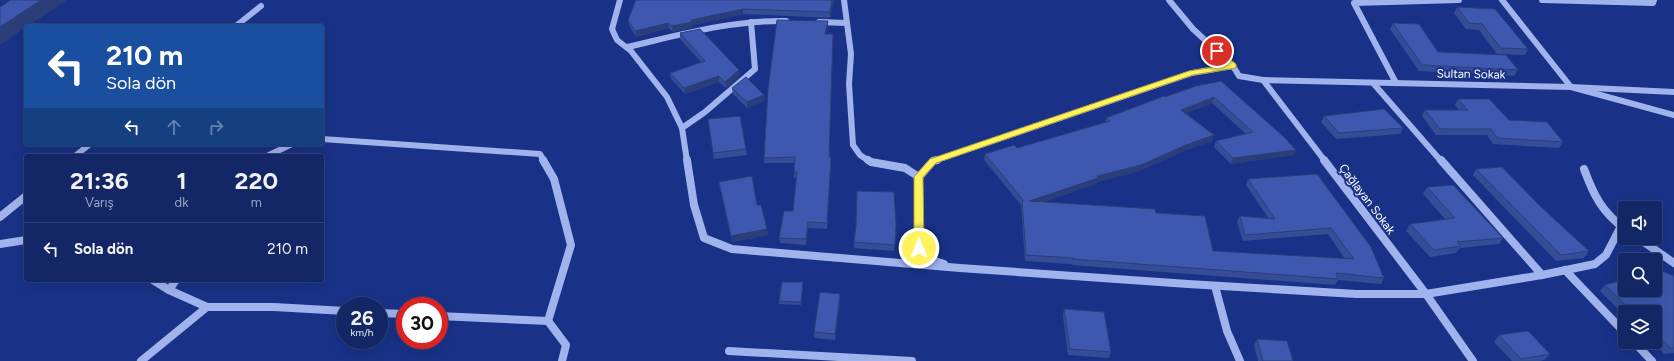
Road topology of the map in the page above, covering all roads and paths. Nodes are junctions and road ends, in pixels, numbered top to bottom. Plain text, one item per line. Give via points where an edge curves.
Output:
1 (620, 0) edge
2 (844, 0) edge
3 (1169, 0) edge
4 (1459, 0) edge
5 (1502, 0) edge
6 (1542, 0) edge
7 (1654, 0) edge
8 (261, 6) dead end
9 (751, 22) junction
10 (796, 22) edge
11 (810, 22) edge
12 (846, 23) junction
13 (238, 24) edge
14 (626, 47) junction
15 (1233, 66) junction
16 (1263, 80) junction
17 (1396, 83) junction
18 (1373, 84) junction
19 (1571, 87) junction
20 (1674, 92) edge
21 (1674, 115) edge
22 (682, 128) junction
23 (324, 140) edge
24 (88, 146) edge
25 (288, 146) edge
26 (78, 154) edge
27 (272, 154) edge
28 (1584, 169) dead end
29 (918, 177) junction
30 (24, 198) edge
31 (0, 217) edge
32 (1618, 224) edge
33 (1618, 236) edge
34 (24, 240) edge
35 (0, 244) edge
36 (1648, 245) edge
37 (1674, 263) edge
38 (960, 268) junction
39 (1565, 270) junction
40 (1542, 275) junction
41 (156, 282) edge
42 (175, 282) edge
43 (1215, 286) junction
44 (169, 290) junction
45 (1426, 294) junction
46 (206, 307) junction
47 (336, 310) edge
48 (448, 316) edge
49 (548, 321) junction
50 (1618, 326) edge
51 (1641, 349) edge
52 (729, 351) dead end
53 (141, 361) edge
54 (562, 361) edge
55 (912, 361) edge
56 (1240, 361) edge
57 (1473, 361) edge
58 (1652, 361) edge

1 - 14 street via 612,29 617,40
2 - 12 street
3 - 15 street via 1193,29
4 - 17 street via 1354,3
5 - 19 street
6 - 7 street via 1653,3
8 - 13 street
9 - 10 street
9 - 14 street
9 - 22 street via 755,69 705,112
11 - 12 street
12 - 29 street via 850,54 852,145 860,155 872,162 905,168
14 - 22 street via 632,51 667,97
15 - 16 street via 1239,76
15 - 29 street via 1192,73 933,161
16 - 18 street, Sultan Sokak
16 - 45 street, Çağlayan Sokak
17 - 18 street, Sultan Sokak
17 - 19 street, Sultan Sokak
18 - 40 street
19 - 20 street
19 - 21 street, Sultan Sokak
22 - 38 street via 694,205 704,238 732,249
23 - 49 street via 540,154 554,179 571,245
24 - 26 street
25 - 27 street
28 - 32 street via 1594,197
29 - 38 street via 919,248 935,261
30 - 31 street
33 - 39 street via 1606,254 1595,264
34 - 35 street
36 - 37 street
38 - 43 street
39 - 40 street
39 - 50 street
40 - 45 street
41 - 44 street
42 - 44 street
43 - 45 street via 1356,294
43 - 56 street via 1227,331
44 - 46 street
45 - 57 street, Çağlayan Sokak
46 - 47 street
46 - 53 street
48 - 49 street
49 - 54 street via 566,345
51 - 58 street
52 - 55 street

